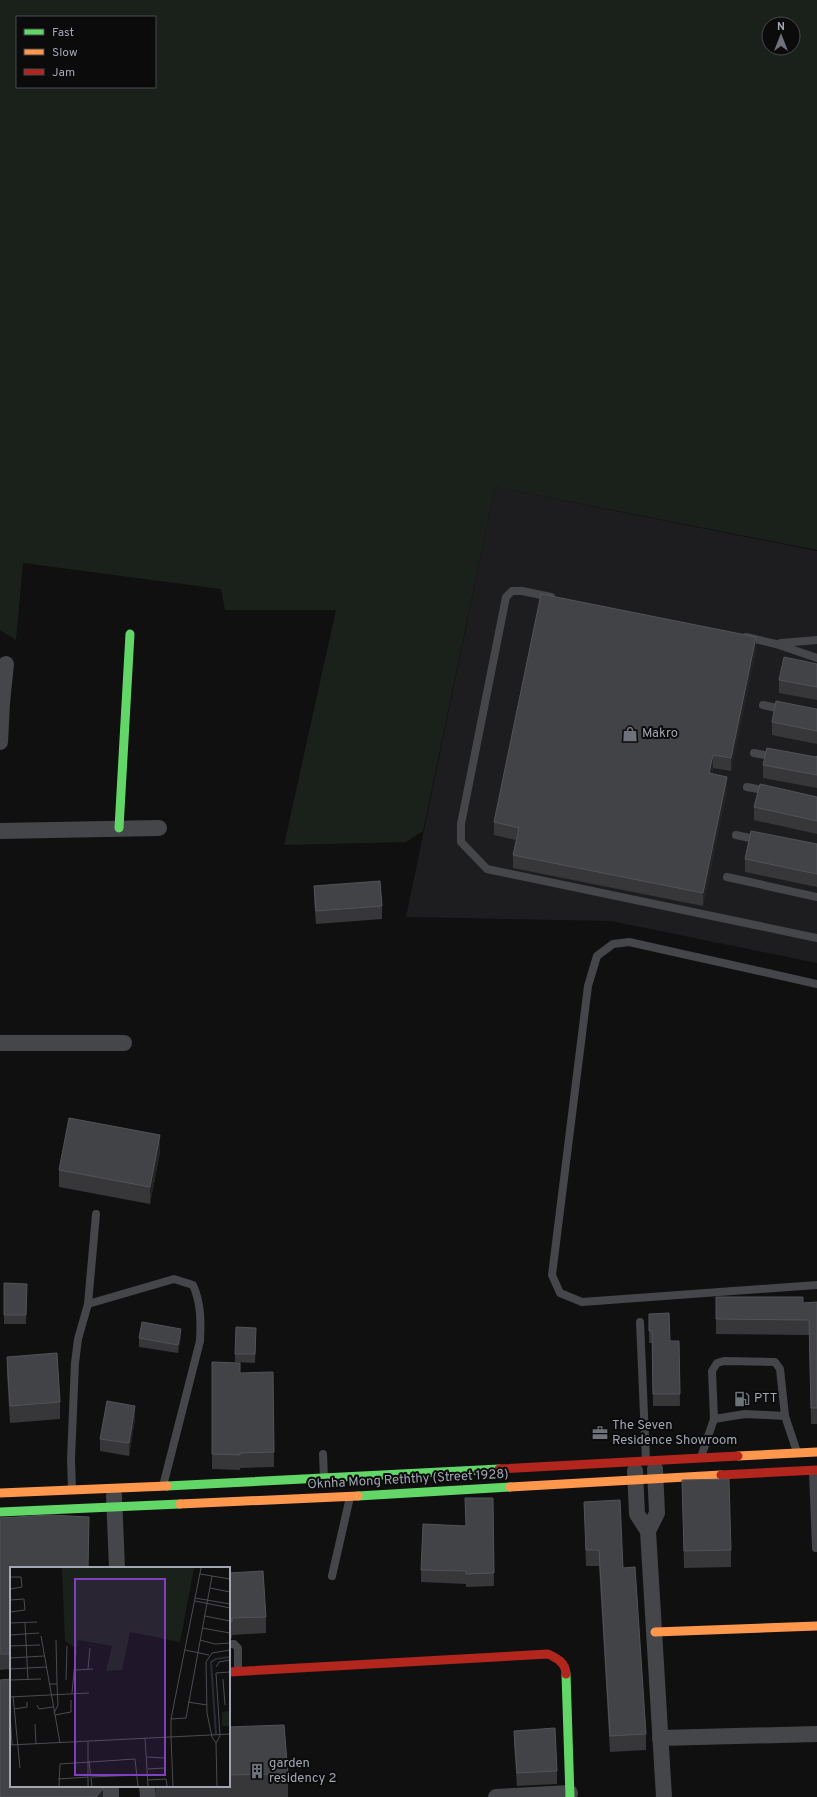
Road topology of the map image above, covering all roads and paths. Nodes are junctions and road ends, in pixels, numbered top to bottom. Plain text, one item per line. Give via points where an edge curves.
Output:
1 (560, 598) edge
2 (130, 634) dead end
3 (737, 636) edge
4 (817, 640) edge
5 (776, 644) junction
6 (817, 658) edge
7 (6, 664) dead end
8 (763, 706) dead end
9 (794, 712) edge
10 (0, 742) edge
11 (754, 753) dead end
12 (786, 759) edge
13 (747, 787) dead end
14 (778, 793) edge
15 (119, 828) junction
16 (159, 828) dead end
17 (0, 831) edge
18 (736, 835) dead end
19 (766, 841) edge
20 (727, 878) dead end
21 (817, 897) edge
22 (817, 938) edge
23 (817, 984) edge
24 (0, 1043) edge
25 (124, 1043) dead end
26 (96, 1214) dead end
27 (817, 1286) edge
28 (88, 1304) junction
29 (640, 1322) dead end
30 (785, 1416) junction
31 (714, 1419) junction
32 (817, 1452) edge
33 (798, 1453) junction
34 (323, 1454) dead end
35 (645, 1461) junction
36 (701, 1467) junction
37 (815, 1470) edge
38 (324, 1479) junction
39 (646, 1479) junction
40 (390, 1484) junction
41 (163, 1486) junction
42 (113, 1488) junction
43 (72, 1490) junction
44 (0, 1493) edge
45 (350, 1496) junction
46 (114, 1507) junction
47 (0, 1512) edge
48 (816, 1548) dead end
49 (117, 1567) edge
50 (332, 1576) dead end
51 (817, 1626) edge
52 (655, 1632) junction
53 (230, 1644) edge
54 (234, 1671) edge
55 (817, 1734) edge
56 (660, 1738) junction
57 (147, 1787) edge
58 (570, 1795) edge
59 (148, 1797) edge
60 (496, 1797) edge
61 (664, 1797) edge

1 - 22 lane via 522,590 512,590 506,597 460,824 461,842 487,870
2 - 15 main road
3 - 5 lane
4 - 5 lane
5 - 6 lane
7 - 10 street
8 - 9 lane
11 - 12 lane
13 - 14 lane
15 - 16 street
15 - 17 street
18 - 19 lane
20 - 21 lane
23 - 27 lane via 630,942 613,944 597,956 588,986 552,1275 560,1293 582,1302
24 - 25 street
26 - 28 lane
28 - 41 lane via 174,1280 193,1285 197,1294 201,1316 200,1341
28 - 43 lane via 78,1339 75,1363
29 - 35 lane
30 - 31 lane via 745,1414
30 - 31 lane via 780,1369 775,1362 724,1361 717,1363 712,1371
30 - 33 lane
31 - 36 lane
32 - 33 main road, Oknha Mong Reththy (Street 1928)
33 - 36 main road, Oknha Mong Reththy (Street 1928)
34 - 38 lane
35 - 36 main road, Oknha Mong Reththy (Street 1928)
35 - 39 street
35 - 40 main road, Oknha Mong Reththy (Street 1928)
36 - 37 main road, Oknha Mong Reththy (Street 1928)
36 - 39 main road, Oknha Mong Reththy (Street 1928)
37 - 48 lane
38 - 40 main road, Oknha Mong Reththy (Street 1928)
38 - 41 main road, Oknha Mong Reththy (Street 1928)
39 - 40 main road, Oknha Mong Reththy (Street 1928)
39 - 52 street via 637,1514 648,1531
40 - 45 main road, Oknha Mong Reththy (Street 1928)
41 - 42 main road, Oknha Mong Reththy (Street 1928)
42 - 43 main road, Oknha Mong Reththy (Street 1928)
42 - 46 street
43 - 44 main road, Oknha Mong Reththy (Street 1928)
45 - 46 main road, Oknha Mong Reththy (Street 1928)
45 - 50 lane
46 - 47 main road, Oknha Mong Reththy (Street 1928)
46 - 49 street
51 - 52 main road
52 - 56 street
53 - 54 lane via 238,1648
54 - 58 main road via 548,1654 559,1659 566,1669
55 - 56 street
56 - 61 street
57 - 59 street
58 - 60 street

